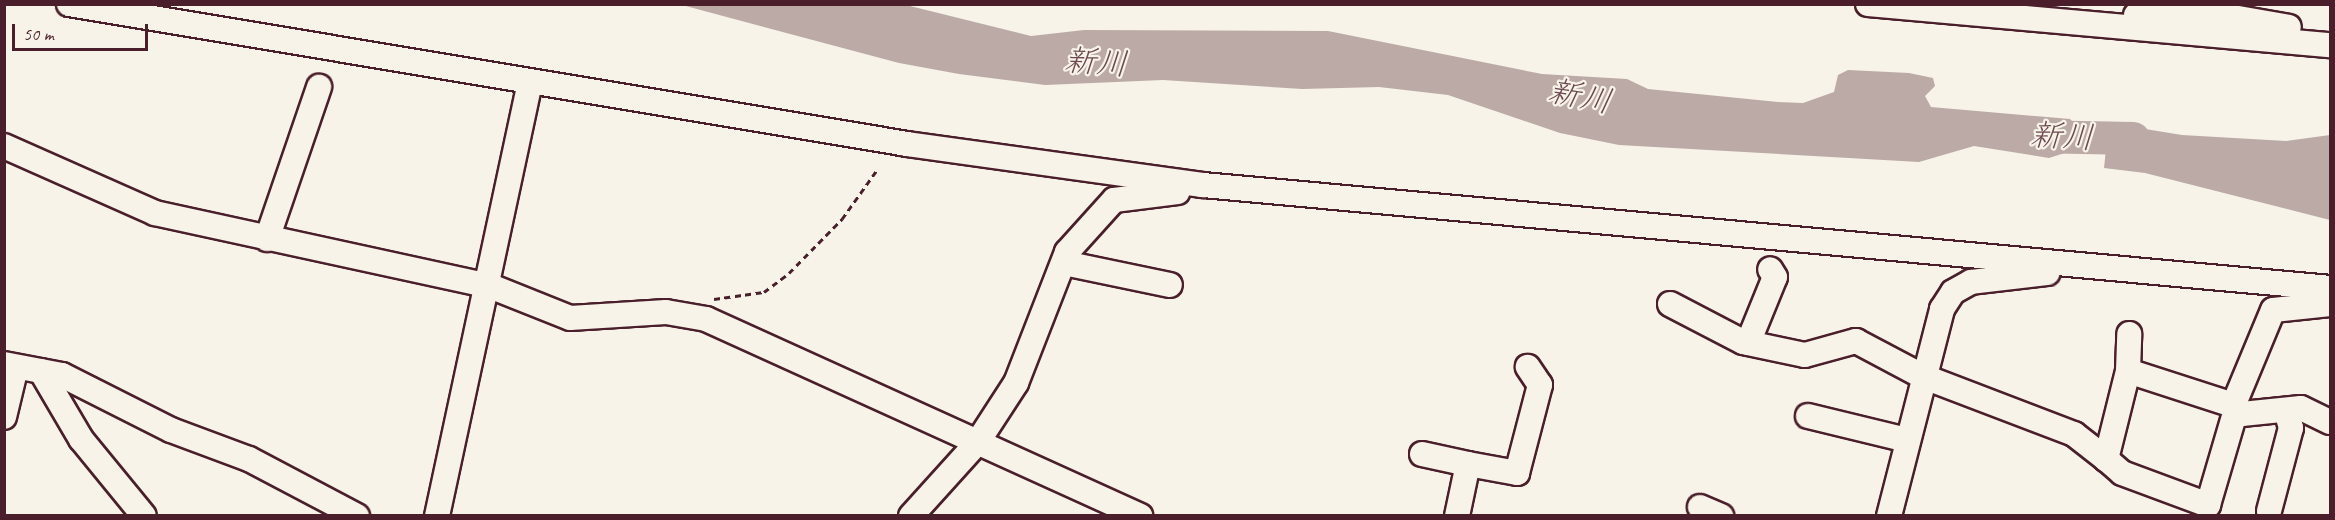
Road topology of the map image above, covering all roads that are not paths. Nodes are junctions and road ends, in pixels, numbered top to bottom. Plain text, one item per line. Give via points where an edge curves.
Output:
1 (69, 4) edge
2 (1868, 4) edge
3 (2048, 4) edge
4 (2204, 8) edge
5 (2323, 39) edge
6 (530, 82) junction
7 (319, 87) dead end
8 (4, 146) edge
9 (1203, 185) junction
10 (267, 239) junction
11 (1064, 263) junction
12 (2071, 265) junction
13 (1770, 269) dead end
14 (1170, 285) dead end
15 (490, 286) junction
16 (2331, 288) edge
17 (1670, 304) dead end
18 (2331, 304) edge
19 (2129, 334) dead end
20 (1748, 343) junction
21 (10, 366) edge
22 (1528, 367) dead end
23 (41, 371) junction
24 (2128, 371) junction
25 (1922, 376) junction
26 (2234, 407) junction
27 (2286, 411) junction
28 (1808, 416) dead end
29 (4, 417) edge
30 (2331, 422) edge
31 (1907, 440) junction
32 (977, 443) junction
33 (1422, 454) dead end
34 (2106, 459) junction
35 (1468, 464) junction
36 (2269, 512) dead end
37 (1131, 514) edge
38 (144, 516) edge
39 (357, 516) edge
40 (437, 516) edge
41 (911, 516) edge
42 (1457, 516) edge
43 (1889, 516) edge

1 - 6 street
2 - 5 street
3 - 4 street via 2112,16
4 - 5 street
6 - 9 street via 907,144
6 - 15 street
7 - 10 street
8 - 10 street via 145,210
9 - 11 street via 1114,200
9 - 12 street
10 - 15 street
11 - 14 street
11 - 32 street via 1016,382
12 - 16 street
12 - 25 street via 2064,271 1971,282 1953,291 1942,309
13 - 20 street via 1775,277
15 - 32 street via 570,318 666,312 706,319
15 - 40 street
17 - 20 street
18 - 26 street via 2273,310
19 - 24 street
20 - 25 street via 1805,355 1856,341
21 - 23 street
21 - 29 street
22 - 35 street via 1540,385 1517,473
23 - 38 street via 81,439
23 - 39 street via 62,375 171,430 249,459
24 - 26 street
24 - 34 street
25 - 31 street
25 - 34 street via 2074,434
26 - 27 street via 2242,414
26 - 34 street via 2208,505 2122,474
27 - 30 street via 2301,408
27 - 36 street via 2291,428
28 - 31 street
31 - 43 street
32 - 37 street
32 - 41 street
33 - 35 street
35 - 42 street

